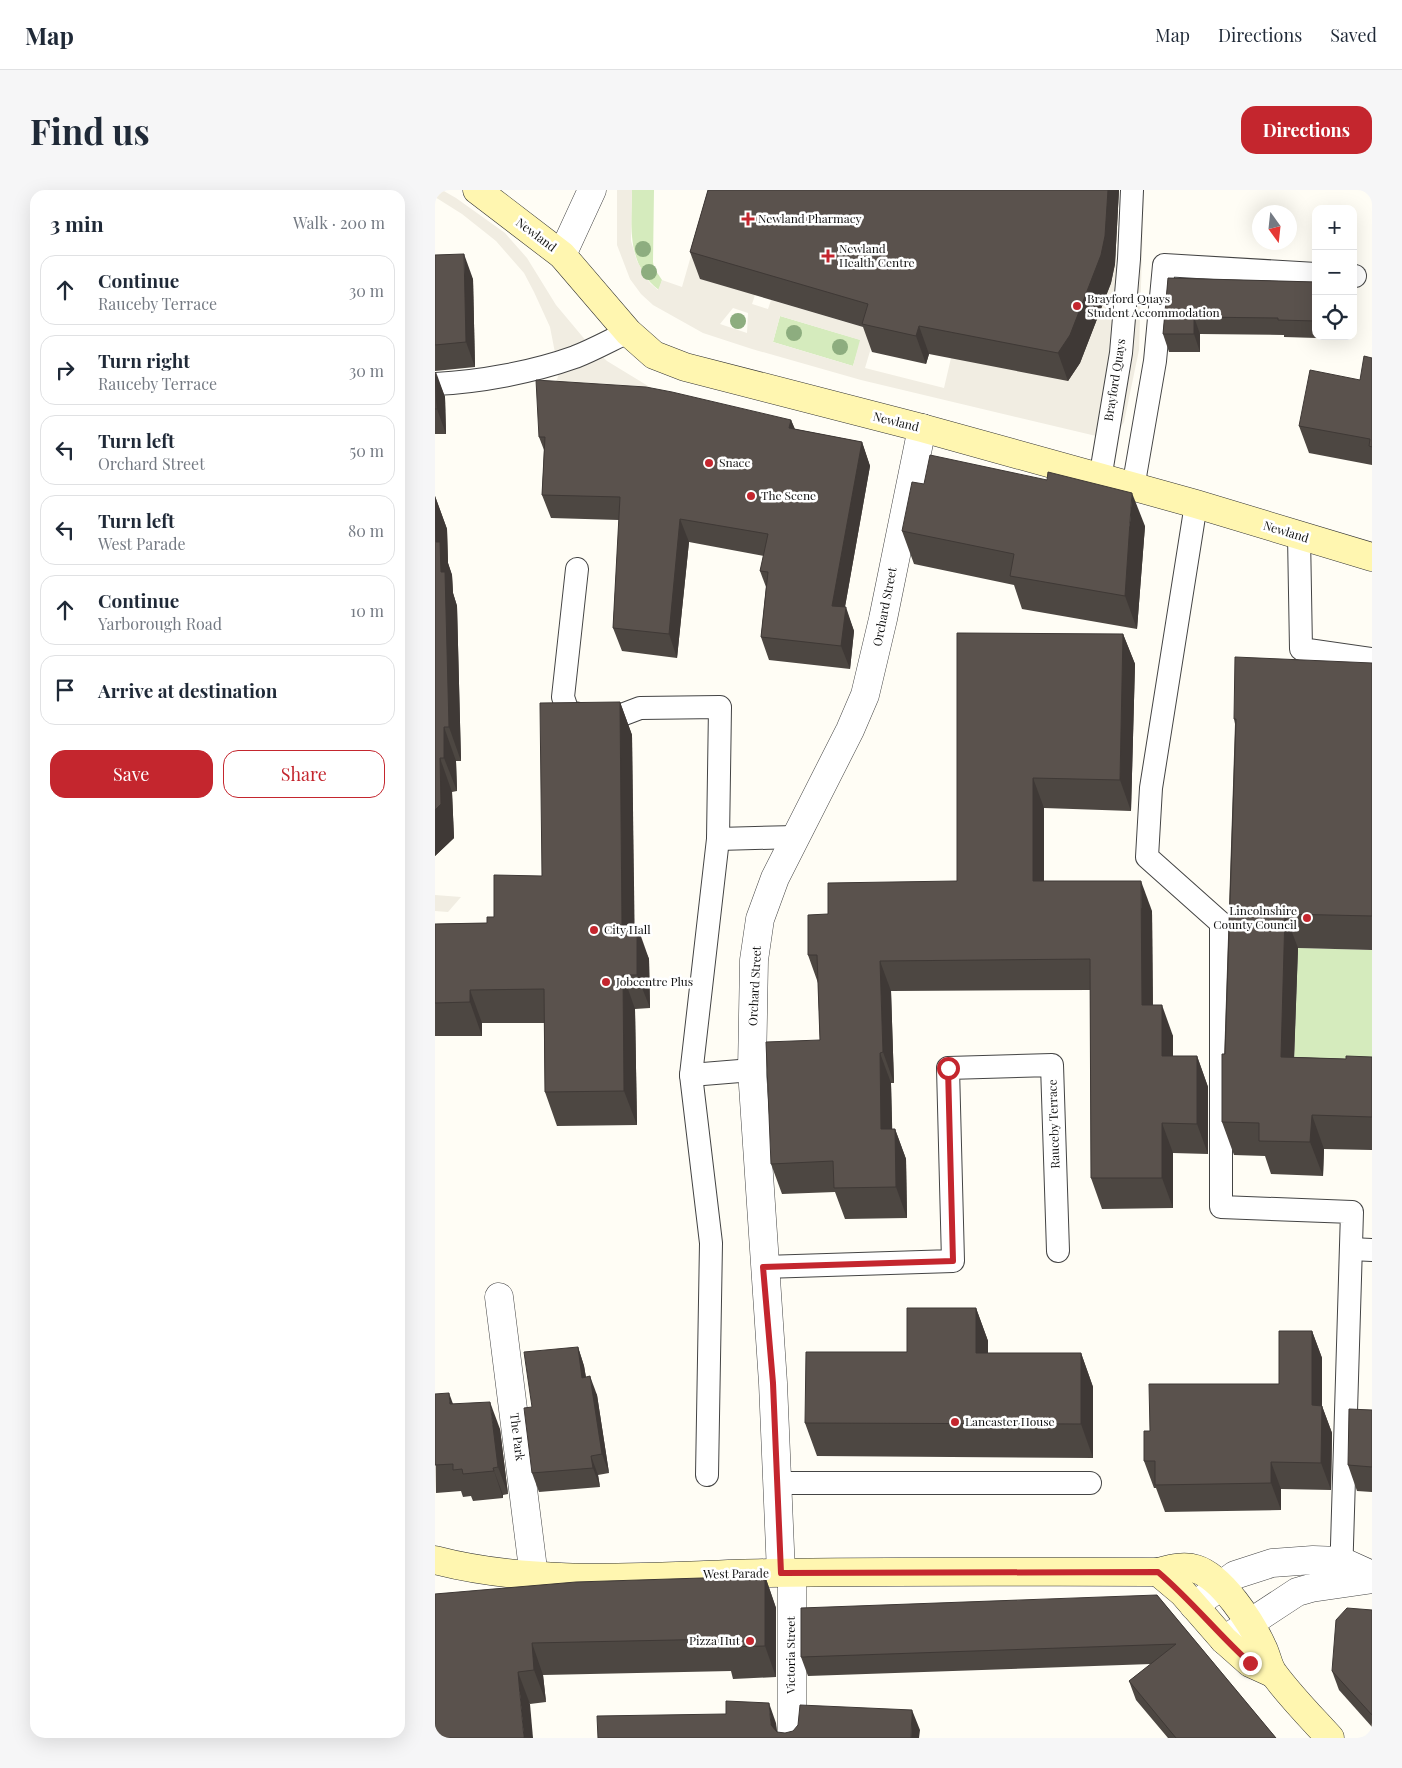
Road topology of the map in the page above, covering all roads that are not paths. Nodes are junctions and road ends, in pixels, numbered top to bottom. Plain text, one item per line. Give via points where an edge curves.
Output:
1 (477, 190) edge
2 (592, 190) edge
3 (1132, 190) edge
4 (562, 255) junction
5 (1312, 274) edge
6 (628, 332) junction
7 (435, 384) edge
8 (922, 428) junction
9 (1100, 479) junction
10 (1133, 488) junction
11 (1196, 504) junction
12 (1299, 536) junction
13 (1372, 557) edge
14 (577, 569) dead end
15 (1372, 659) edge
16 (796, 836) junction
17 (718, 839) junction
18 (752, 1070) junction
19 (691, 1075) junction
20 (1361, 1250) edge
21 (1058, 1251) dead end
22 (763, 1267) junction
23 (499, 1297) dead end
24 (707, 1475) dead end
25 (778, 1483) junction
26 (1090, 1483) dead end
27 (435, 1560) edge
28 (1158, 1572) junction
29 (787, 1573) junction
30 (1341, 1573) junction
31 (534, 1577) junction
32 (1372, 1577) edge
33 (1219, 1585) junction
34 (1194, 1606) junction
35 (1249, 1622) junction
36 (1224, 1640) junction
37 (1272, 1673) junction
38 (791, 1738) edge
39 (1330, 1738) edge

1 - 4 main road, Newland
2 - 4 street
3 - 9 lane, Brayford Quays via 1121,353
4 - 6 main road, Newland
5 - 10 lane via 1163,265 1155,361
6 - 7 lane via 557,363 477,380
6 - 8 main road, Newland via 655,355 685,367
8 - 9 main road, Newland
8 - 16 street, Orchard Street via 865,695
9 - 10 main road, Newland
10 - 11 main road, Newland
11 - 12 main road, Newland
11 - 20 lane via 1151,788 1147,857 1221,923 1221,1207 1352,1212
12 - 13 main road, Newland
12 - 15 lane via 1301,649
14 - 17 lane via 563,697 568,712 611,720 640,708 720,707
16 - 17 lane
16 - 18 street, Orchard Street via 775,878 760,919 754,960
17 - 19 lane
18 - 19 lane
18 - 22 street, Orchard Street
19 - 24 lane via 711,1244
20 - 30 lane
21 - 22 lane, Rauceby Terrace via 1052,1065 948,1068 953,1261
22 - 25 street, Orchard Street
23 - 31 street, The Park
25 - 26 lane
25 - 29 street, Orchard Street
27 - 31 main road, West Parade
28 - 29 main road, West Parade
28 - 33 main road, West Parade via 1177,1567 1195,1569 1208,1574
28 - 34 main road
29 - 31 main road, West Parade
29 - 38 street, Victoria Street
30 - 32 street
30 - 33 street via 1313,1560 1272,1563 1235,1575
30 - 35 street via 1297,1592
33 - 34 street
33 - 35 main road, West Parade
34 - 36 main road
35 - 36 street
35 - 37 main road, West Parade
36 - 37 main road via 1250,1663
37 - 39 main road

